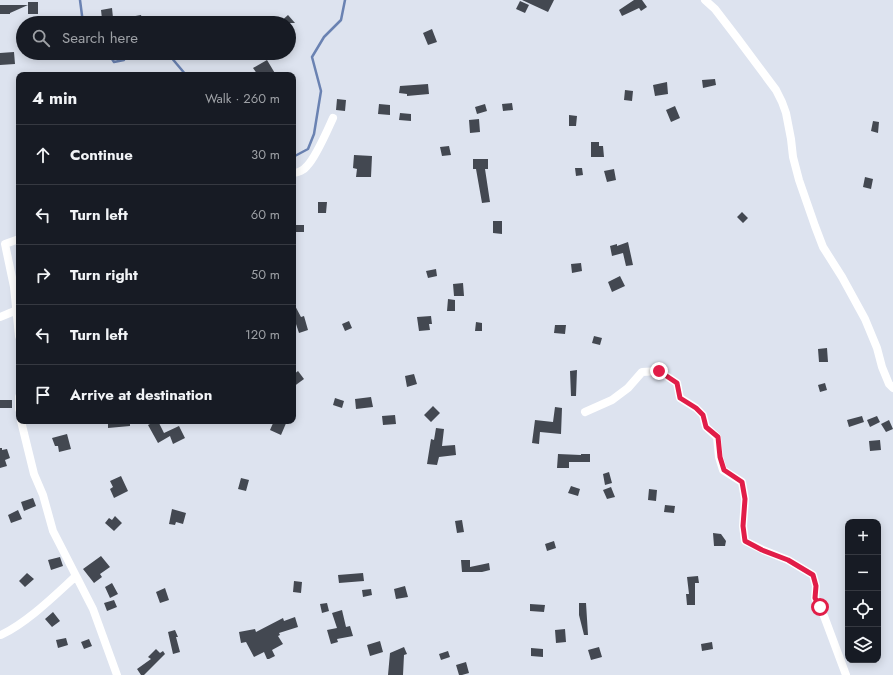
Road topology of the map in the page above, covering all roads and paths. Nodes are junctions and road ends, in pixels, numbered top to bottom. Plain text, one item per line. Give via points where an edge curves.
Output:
1 (704, 0) edge
2 (333, 118) dead end
3 (296, 173) edge
4 (16, 240) edge
5 (3, 242) edge
6 (16, 302) edge
7 (16, 310) edge
8 (0, 318) edge
9 (893, 388) edge
10 (585, 412) dead end
11 (22, 424) edge
12 (76, 576) junction
13 (0, 635) edge
14 (117, 675) edge
15 (846, 675) edge

1 - 9 street via 715,9 776,90 782,102 799,180 823,247 865,320 882,367
2 - 3 street via 307,167
4 - 5 street
5 - 6 street
7 - 8 street
10 - 15 street via 612,400 628,388 642,372 659,371 677,383 680,398 703,415 706,427 718,437 724,470 742,482 745,499 745,541 788,560 813,575 816,586 815,598
11 - 12 street via 34,474 53,531
12 - 13 street via 40,608 11,630
12 - 14 street via 93,609

